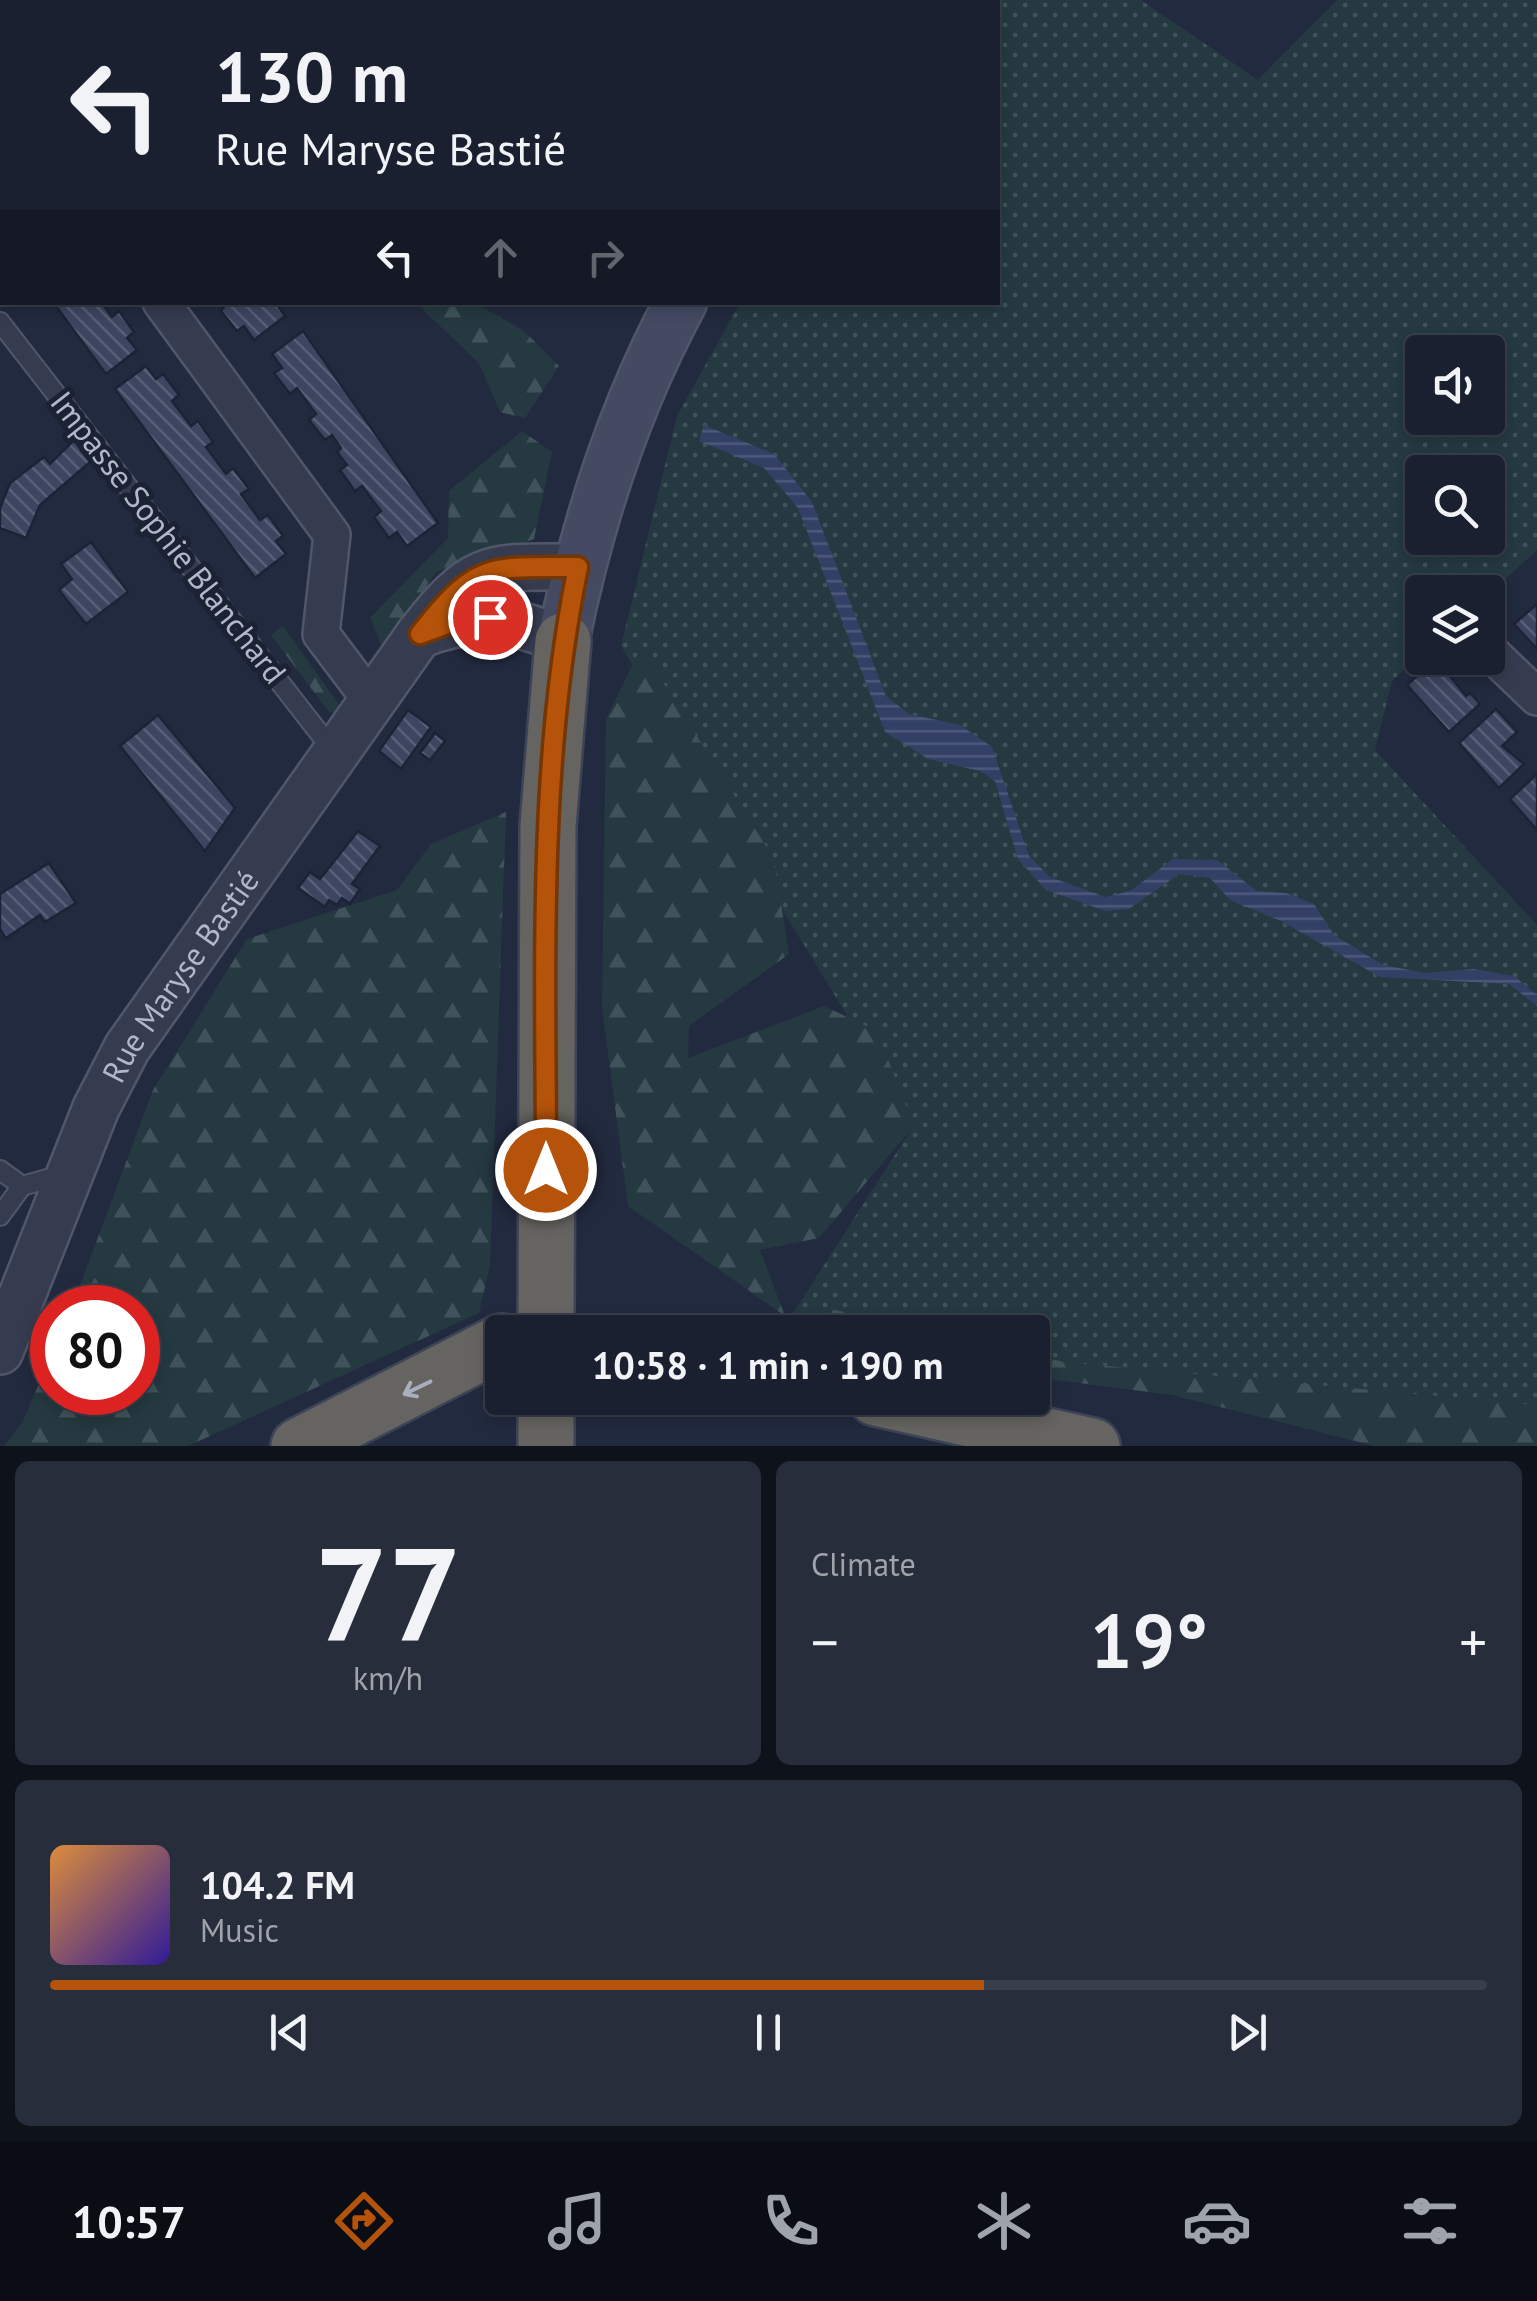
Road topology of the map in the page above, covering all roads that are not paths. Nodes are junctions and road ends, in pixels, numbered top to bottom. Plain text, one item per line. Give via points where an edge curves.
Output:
1 (163, 305) edge
2 (680, 305) edge
3 (0, 322) edge
4 (578, 567) junction
5 (420, 634) junction
6 (563, 641) junction
7 (1505, 666) edge
8 (1537, 696) edge
9 (373, 703) junction
10 (336, 754) junction
11 (0, 1170) edge
12 (70, 1173) junction
13 (22, 1186) junction
14 (0, 1216) edge
15 (541, 1315) edge
16 (0, 1351) edge
17 (485, 1359) edge
18 (546, 1415) edge
19 (952, 1415) edge
20 (300, 1446) edge
21 (546, 1446) edge
22 (1092, 1446) edge

1 - 9 street via 332,535 321,634
2 - 4 main road via 625,418
3 - 10 lane, Impasse Sophie Blanchard
4 - 5 street, Rue Maryse Bastié via 509,567 468,578
4 - 6 main road
5 - 6 street via 490,617
5 - 9 street, Rue Maryse Bastié
6 - 15 highway via 548,826
7 - 8 street
9 - 10 street, Rue Maryse Bastié
10 - 12 street, Rue Maryse Bastié via 127,1048
11 - 13 lane
12 - 13 lane
12 - 16 street, Rue Maryse Bastié
13 - 14 lane
17 -> 20 highway
18 - 21 highway
19 - 22 highway

